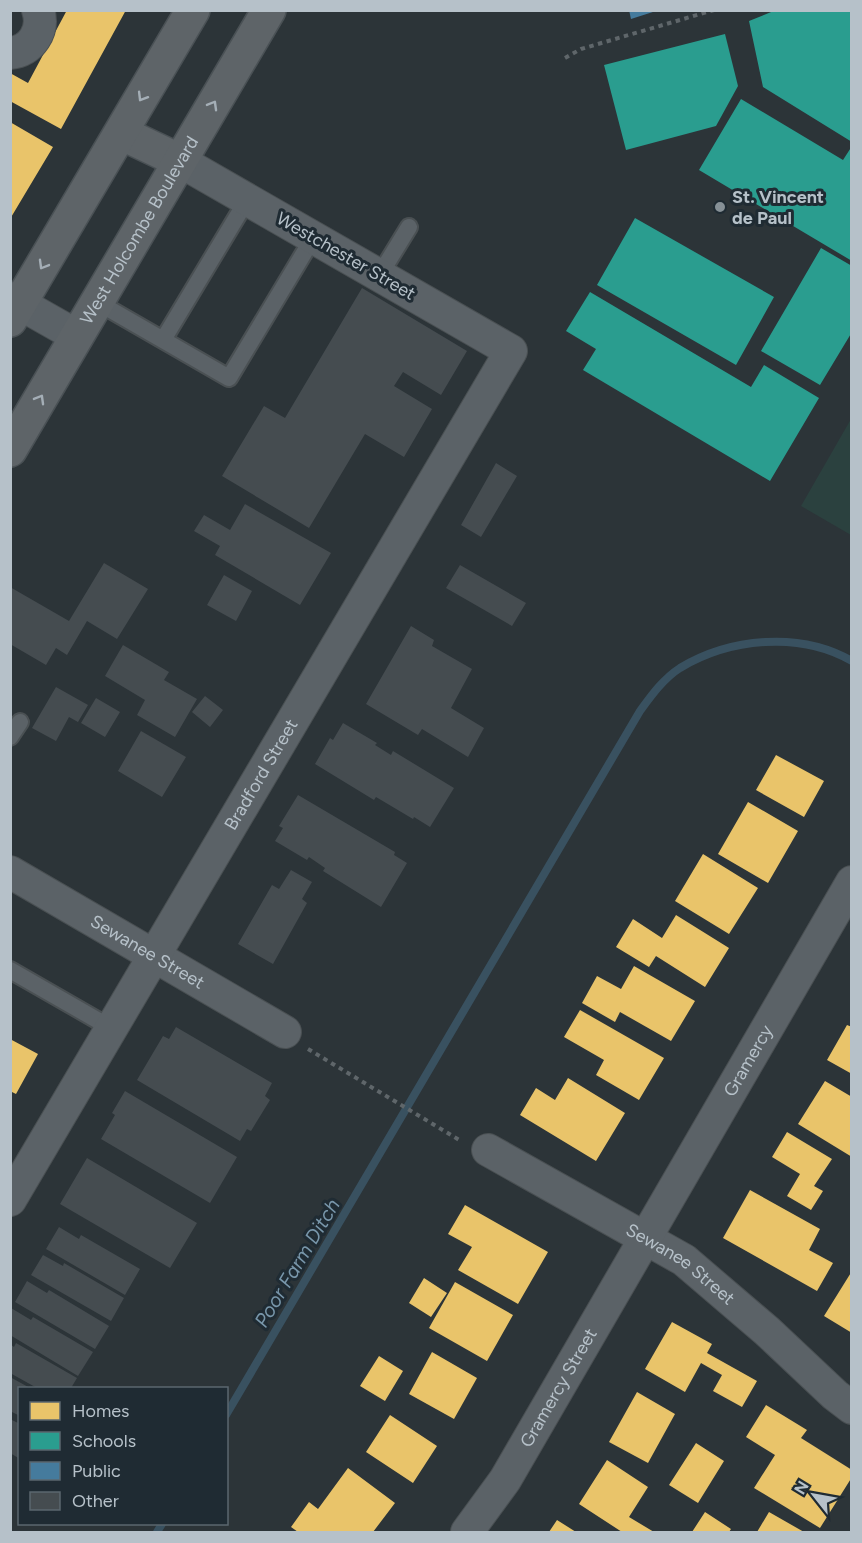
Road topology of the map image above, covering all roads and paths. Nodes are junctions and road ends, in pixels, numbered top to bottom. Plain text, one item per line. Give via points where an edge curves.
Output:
1 (38, 10) edge
2 (193, 10) edge
3 (269, 10) edge
4 (714, 10) edge
5 (10, 53) edge
6 (565, 58) dead end
7 (121, 133) junction
8 (180, 162) junction
9 (247, 200) junction
10 (409, 227) dead end
11 (313, 238) junction
12 (379, 276) junction
13 (98, 302) junction
14 (14, 307) edge
15 (77, 336) junction
16 (164, 340) junction
17 (511, 351) joint
18 (10, 450) edge
19 (20, 722) dead end
20 (10, 737) edge
21 (10, 872) edge
22 (852, 882) edge
23 (154, 955) junction
24 (10, 970) edge
25 (111, 1029) junction
26 (285, 1032) joint
27 (444, 1132) dead end
28 (488, 1149) dead end
29 (10, 1200) edge
30 (645, 1238) junction
31 (852, 1408) edge
32 (467, 1533) edge

1 - 5 street via 37,36 24,49
2 -> 7 main road
8 -> 3 main road, West Holcombe Boulevard
4 - 6 path via 581,49
7 - 8 main road
7 -> 14 main road
8 - 9 street, Westchester Street
8 - 13 main road, West Holcombe Boulevard
9 - 11 street, Westchester Street
9 - 16 lane
10 - 12 lane
11 - 12 street, Westchester Street
11 - 16 lane via 229,378
12 - 17 street, Westchester Street
13 - 15 main road, West Holcombe Boulevard
13 - 16 lane
14 - 15 street
18 -> 15 main road, West Holcombe Boulevard
17 - 23 street, Bradford Street
19 - 20 lane
21 - 23 street, Sewanee Street
22 - 30 street, Gramercy
23 - 25 street, Bradford Street
23 - 26 street, Sewanee Street
24 - 25 lane
25 - 29 street, Bradford Street
26 - 27 path
28 - 30 street, Sewanee Street
30 - 31 street, Sewanee Street via 684,1260
30 - 32 street, Gramercy Street via 505,1480

